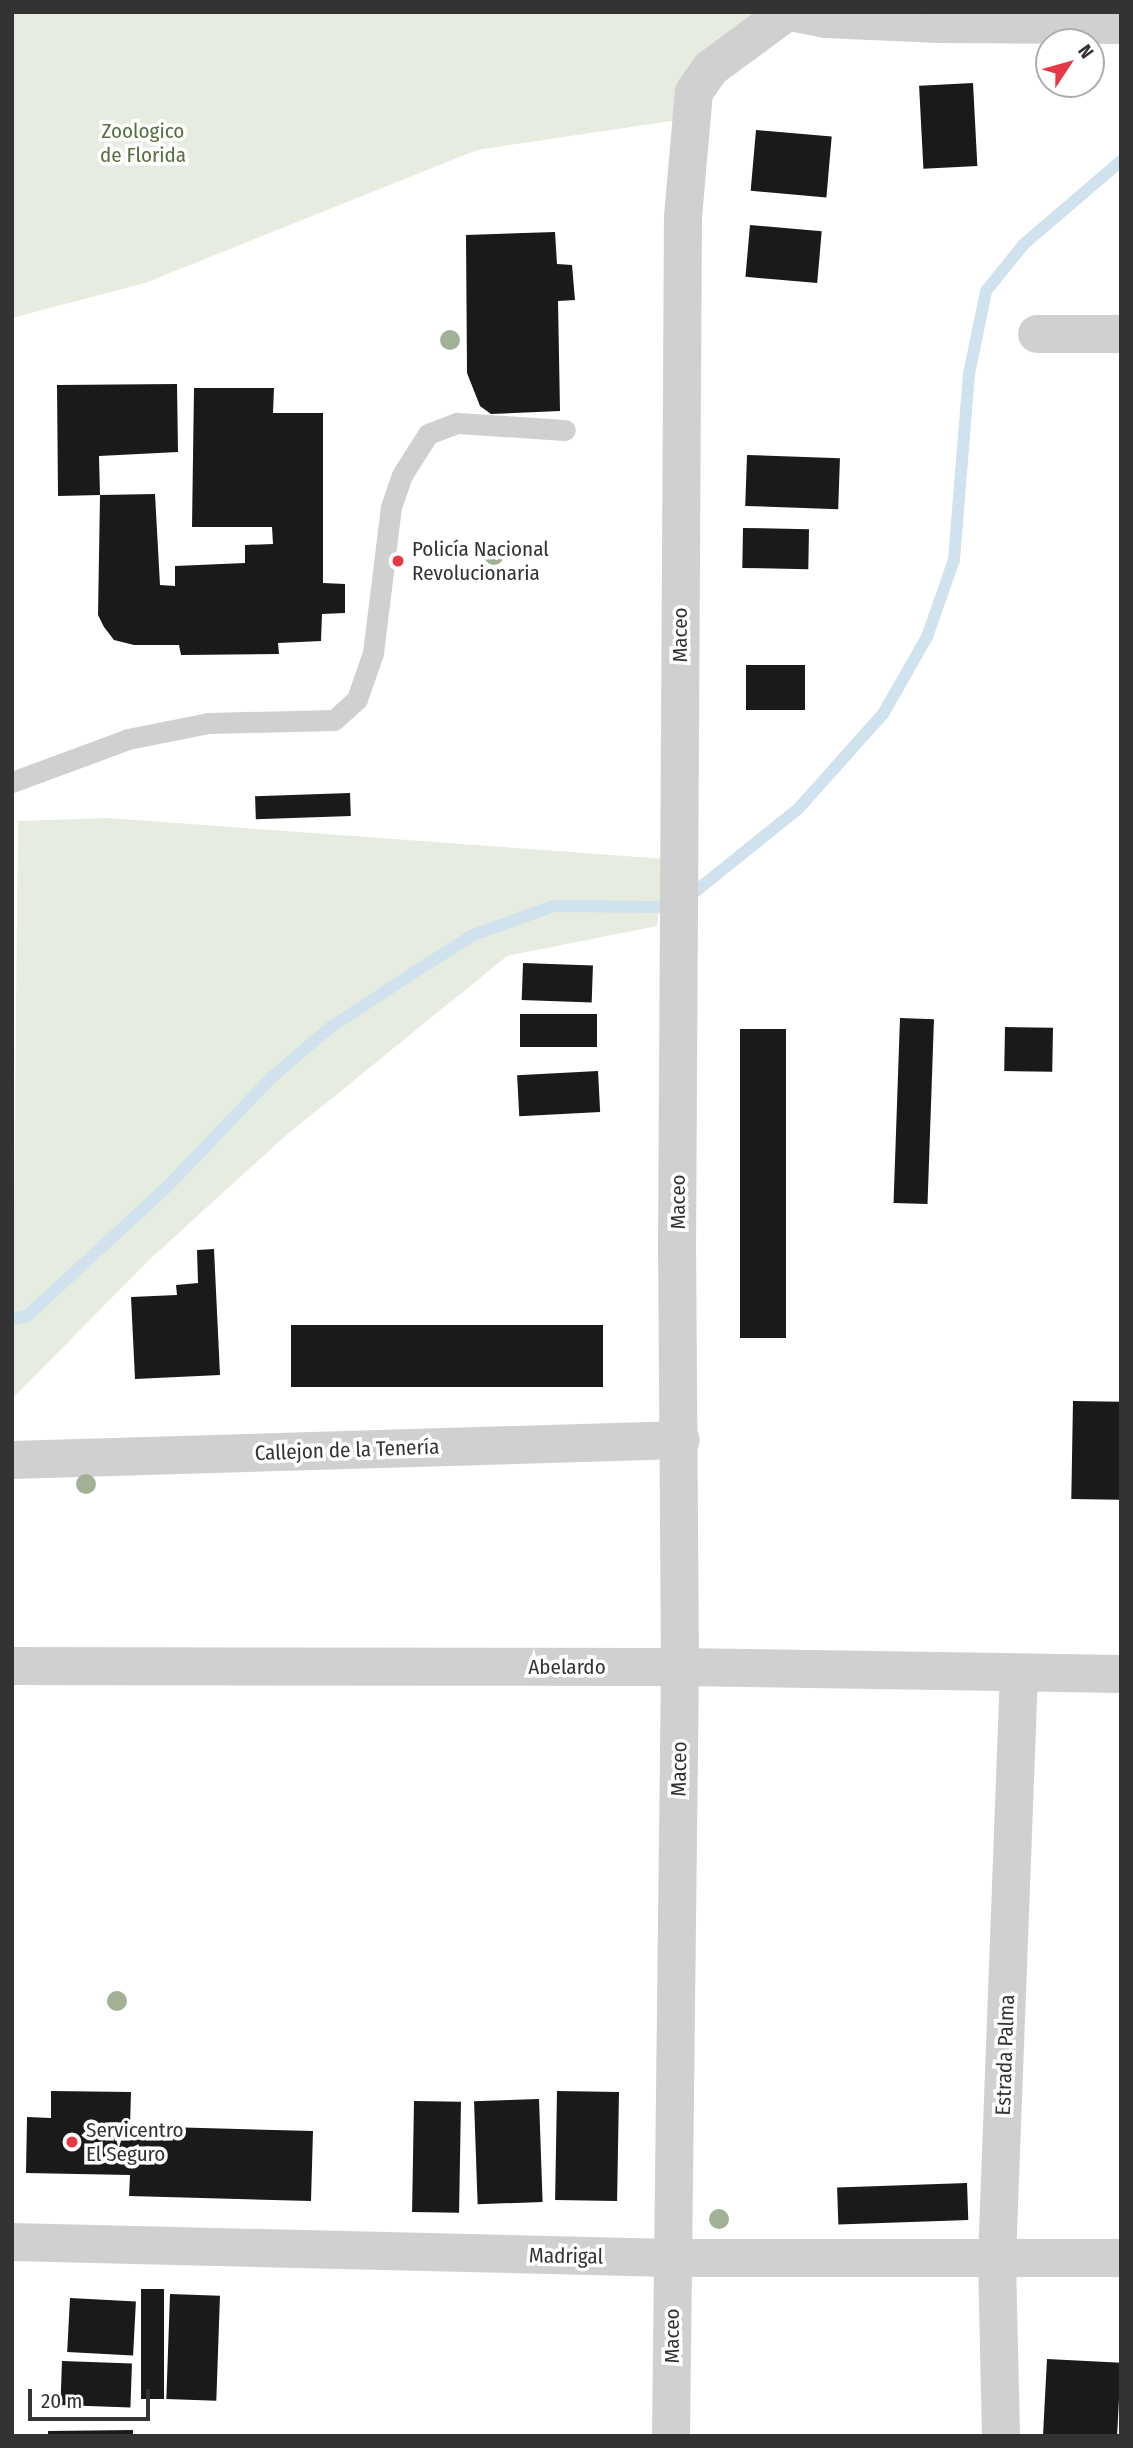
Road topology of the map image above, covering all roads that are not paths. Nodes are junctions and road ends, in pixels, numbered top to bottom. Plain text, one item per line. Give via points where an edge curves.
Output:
1 (789, 12) edge
2 (1121, 24) edge
3 (1037, 334) dead end
4 (1121, 334) edge
5 (565, 430) dead end
6 (12, 782) edge
7 (681, 1440) junction
8 (12, 1460) edge
9 (12, 1665) edge
10 (680, 1667) junction
11 (1019, 1674) junction
12 (1121, 1674) edge
13 (12, 2242) edge
14 (672, 2258) junction
15 (1121, 2258) edge
16 (998, 2259) junction
17 (671, 2436) edge
18 (1001, 2436) edge

1 - 2 street via 825,19 939,24
1 - 7 street, Maceo via 711,68 695,92 683,217 678,950
3 - 4 street
5 - 6 lane via 457,423 428,434 402,475 391,507 373,653 357,699 334,720 208,723 128,739
7 - 8 street, Callejon de la Tenería
7 - 10 street, Maceo
9 - 10 street, Abelardo
10 - 11 street, Abelardo
10 - 14 street, Maceo
11 - 12 street, Abelardo
11 - 16 street, Estrada Palma
13 - 14 street, Madrigal
14 - 16 street, Madrigal
14 - 17 street, Maceo
15 - 16 street, Madrigal
16 - 18 street, Estrada Palma

